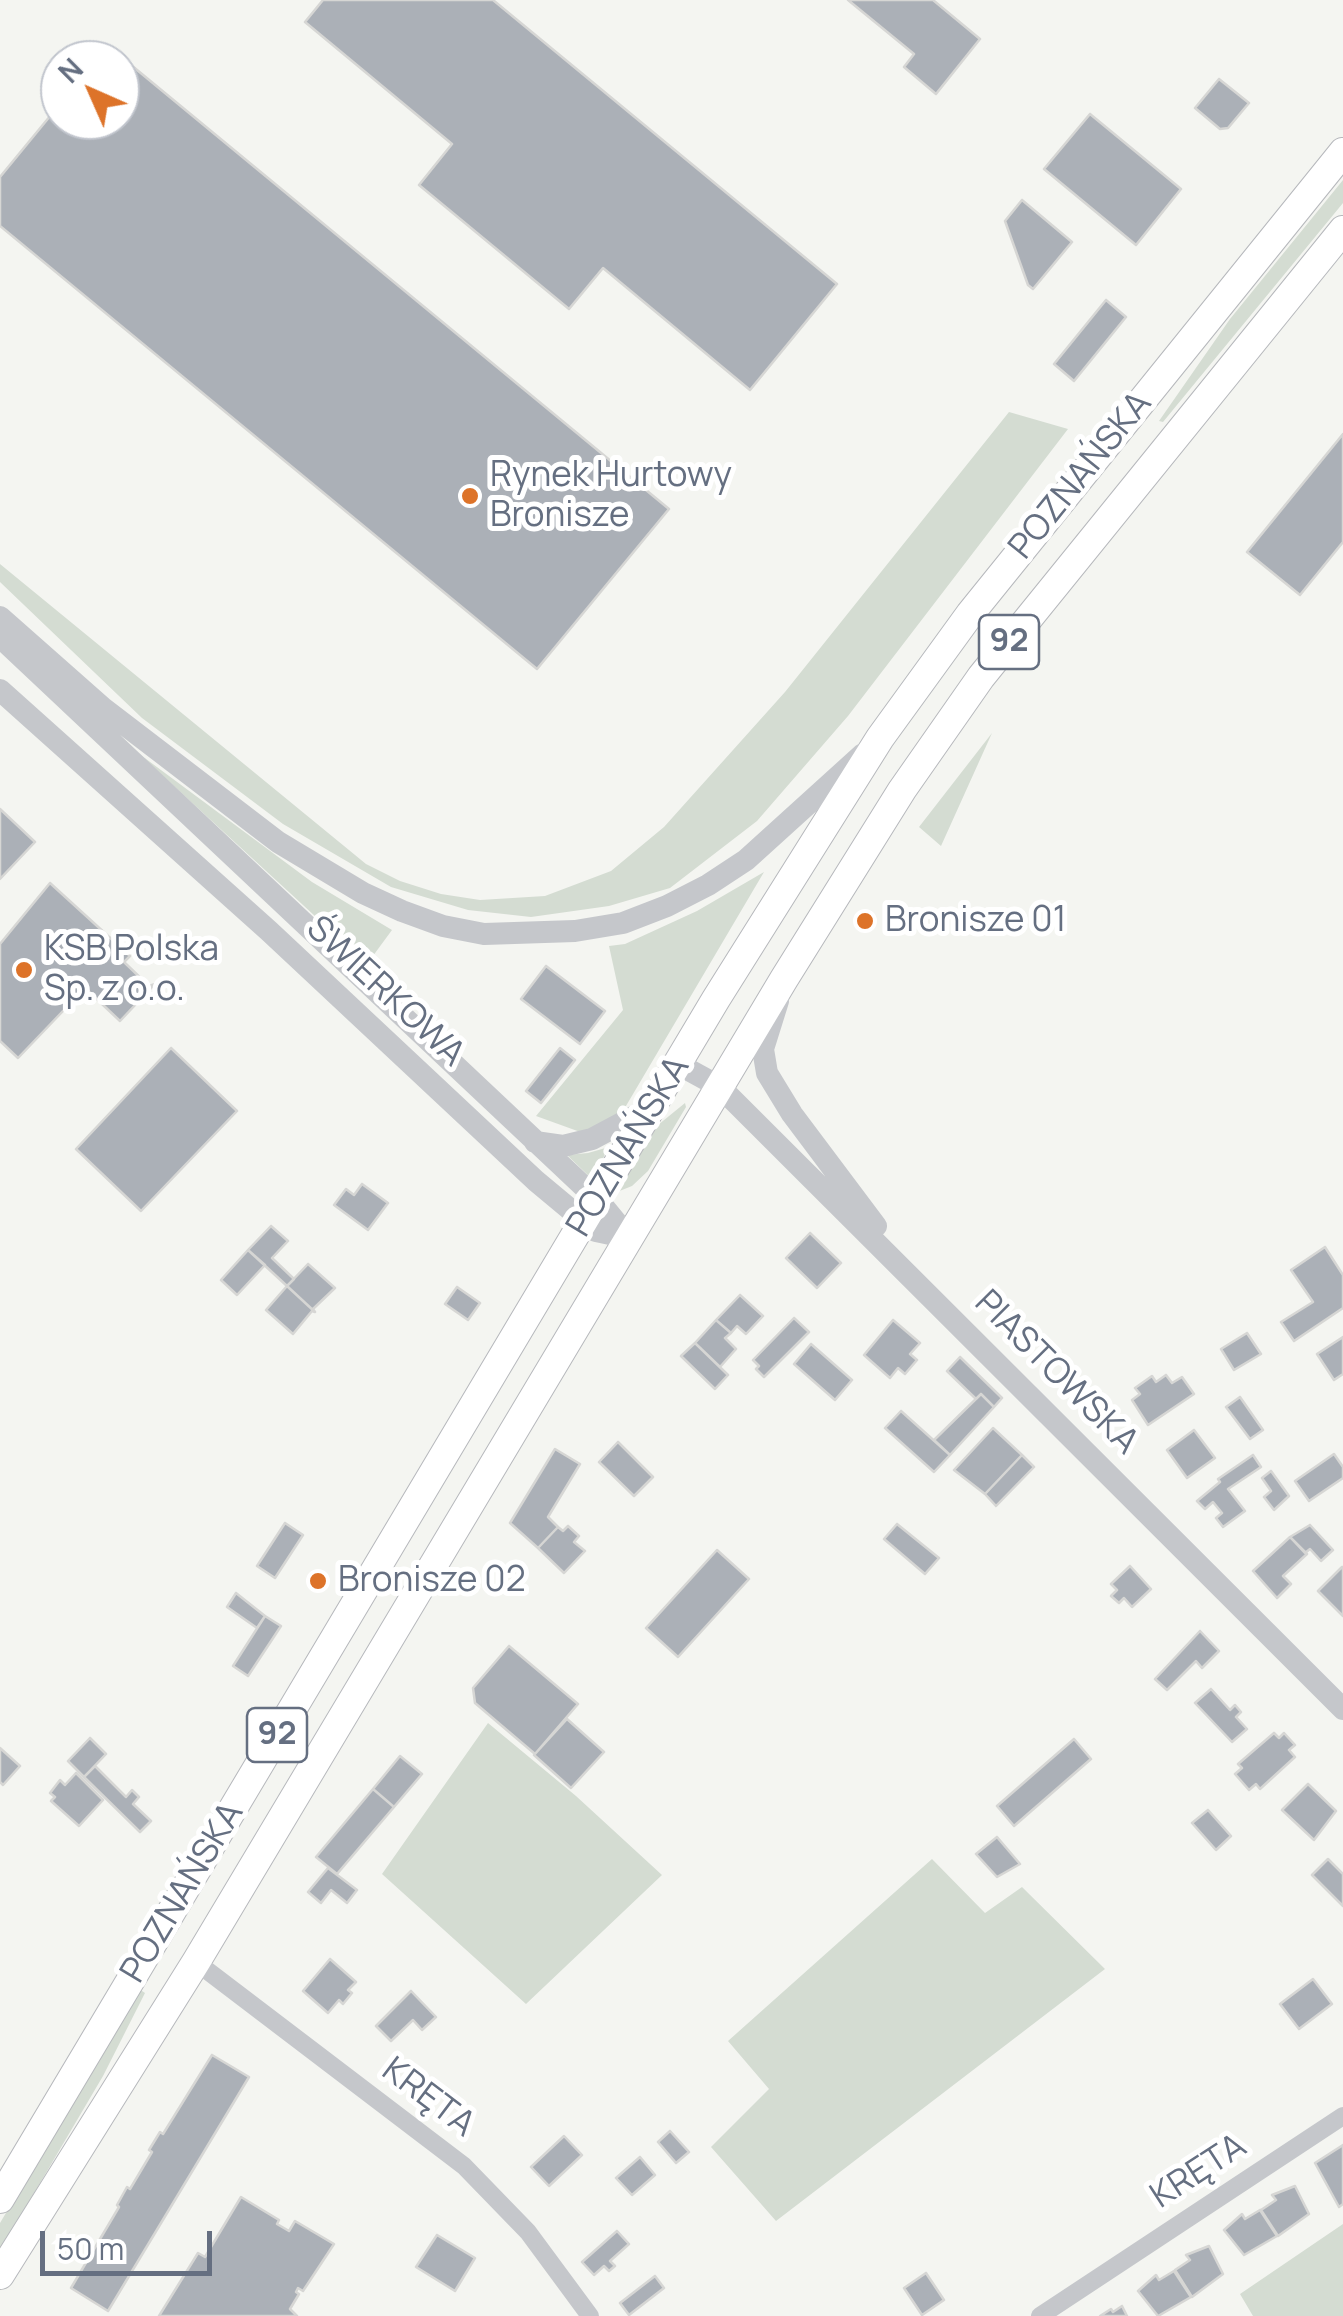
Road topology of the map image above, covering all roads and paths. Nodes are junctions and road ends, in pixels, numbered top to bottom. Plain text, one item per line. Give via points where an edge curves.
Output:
1 (1343, 152) edge
2 (1343, 230) edge
3 (0, 617) edge
4 (0, 638) edge
5 (0, 690) edge
6 (880, 738) junction
7 (784, 980) junction
8 (678, 1064) junction
9 (720, 1087) junction
10 (654, 1106) junction
11 (535, 1142) junction
12 (591, 1211) junction
13 (630, 1238) junction
14 (934, 1300) junction
15 (1343, 1709) edge
16 (196, 1962) junction
17 (1343, 2116) edge
18 (0, 2200) edge
19 (0, 2275) edge
20 (590, 2316) edge
21 (1040, 2316) edge

1 - 6 main road, POZNAŃSKA / 92 via 970,614
2 - 7 main road, POZNAŃSKA / 92 via 981,678
3 - 6 street via 103,708 278,842 402,911 484,934 622,923 708,885 746,860
4 - 11 street, ŚWIERKOWA
5 - 12 street, ŚWIERKOWA
6 - 8 main road, POZNAŃSKA / 92
7 - 9 main road, POZNAŃSKA / 92
7 - 14 street via 763,1049 767,1073
8 - 9 street, PIASTOWSKA
8 - 10 main road, POZNAŃSKA / 92
9 - 13 main road, POZNAŃSKA / 92
9 - 14 street, PIASTOWSKA
10 - 11 street via 592,1139 563,1146
10 - 12 main road, POZNAŃSKA / 92
11 - 12 street, ŚWIERKOWA
12 - 13 street, ŚWIERKOWA via 608,1236
12 - 18 main road, POZNAŃSKA / 92
13 - 16 main road, POZNAŃSKA / 92
14 - 15 street, PIASTOWSKA
16 - 19 main road, POZNAŃSKA / 92
16 - 20 street, KRĘTA via 464,2166 528,2232
17 - 21 street, KRĘTA

